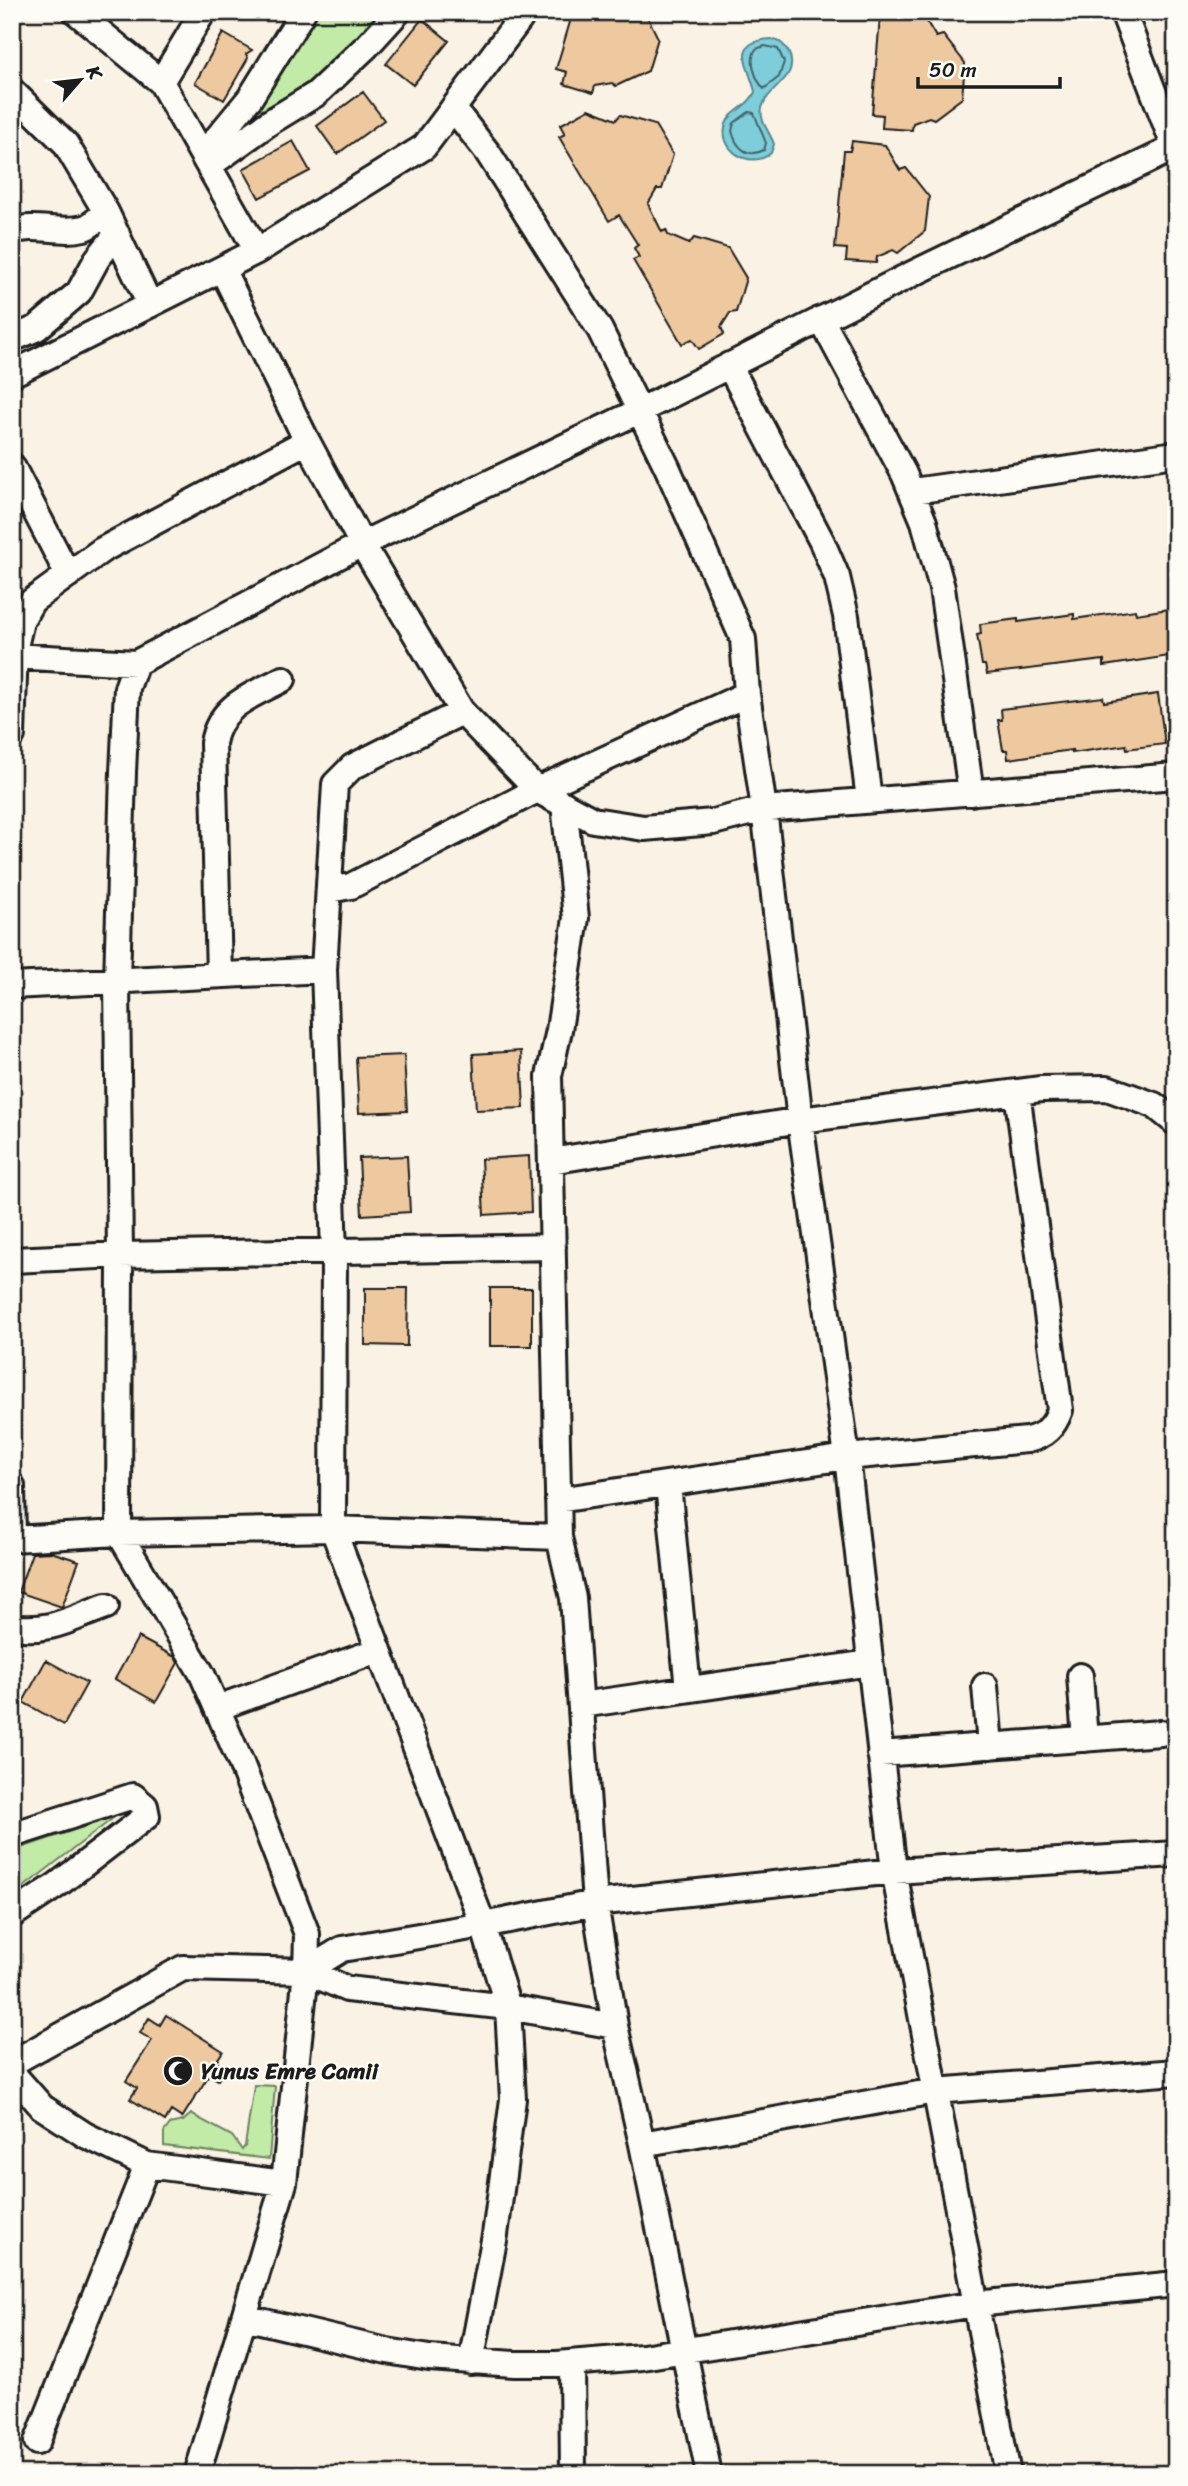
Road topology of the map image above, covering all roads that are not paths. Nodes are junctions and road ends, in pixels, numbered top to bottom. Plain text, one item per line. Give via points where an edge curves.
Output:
1 (76, 12) edge
2 (203, 12) edge
3 (303, 12) edge
4 (398, 12) edge
5 (522, 12) edge
6 (1123, 12) edge
7 (161, 82) junction
8 (12, 91) edge
9 (453, 108) junction
10 (1175, 148) edge
11 (206, 160) junction
12 (112, 223) junction
13 (12, 231) edge
14 (257, 251) junction
15 (222, 269) junction
16 (150, 305) junction
17 (821, 319) junction
18 (12, 339) edge
19 (729, 365) junction
20 (12, 374) edge
21 (641, 411) junction
22 (307, 441) junction
23 (1176, 454) edge
24 (12, 466) edge
25 (913, 491) junction
26 (362, 544) junction
27 (68, 575) junction
28 (13, 656) edge
29 (136, 663) junction
30 (283, 679) dead end
31 (747, 694) junction
32 (462, 712) junction
33 (12, 735) edge
34 (1176, 776) edge
35 (537, 790) junction
36 (971, 793) junction
37 (869, 800) junction
38 (564, 804) junction
39 (764, 809) junction
40 (329, 890) junction
41 (324, 970) junction
42 (219, 975) junction
43 (117, 981) junction
44 (12, 986) edge
45 (1017, 1092) junction
46 (800, 1120) junction
47 (1176, 1123) edge
48 (551, 1161) junction
49 (553, 1247) junction
50 (334, 1252) junction
51 (120, 1255) junction
52 (12, 1260) edge
53 (847, 1457) junction
54 (667, 1484) junction
55 (12, 1486) edge
56 (558, 1500) junction
57 (333, 1529) junction
58 (119, 1534) junction
59 (559, 1537) junction
60 (13, 1539) edge
61 (106, 1606) dead end
62 (12, 1627) edge
63 (379, 1650) junction
64 (870, 1663) junction
65 (1080, 1676) dead end
66 (985, 1686) dead end
67 (688, 1689) junction
68 (581, 1705) junction
69 (217, 1708) junction
70 (1160, 1733) dead end
71 (1085, 1739) junction
72 (990, 1746) junction
73 (880, 1754) junction
74 (12, 1835) edge
75 (1176, 1854) edge
76 (894, 1871) junction
77 (595, 1903) junction
78 (12, 1915) edge
79 (483, 1925) junction
80 (306, 1971) junction
81 (508, 2007) junction
82 (615, 2026) junction
83 (12, 2063) edge
84 (1176, 2072) edge
85 (12, 2073) edge
86 (935, 2091) junction
87 (642, 2144) junction
88 (147, 2165) junction
89 (284, 2183) junction
90 (1176, 2284) edge
91 (976, 2304) junction
92 (244, 2317) junction
93 (684, 2350) junction
94 (471, 2362) junction
95 (572, 2364) junction
96 (37, 2442) dead end
97 (197, 2474) edge
98 (573, 2474) edge
99 (709, 2474) edge
100 (1009, 2474) edge

1 - 7 street
2 - 7 street
3 - 11 street
4 - 11 street via 316,94
5 - 9 street
6 - 10 street
7 - 11 street
8 - 12 street via 65,143
9 - 14 street via 424,147
9 - 21 street via 488,153 592,318
10 - 17 street
11 - 14 street
12 - 13 street
12 - 16 street
12 - 18 street via 79,292 37,328
14 - 15 street
15 - 16 street
15 - 22 street
16 - 20 street
17 - 19 street
17 - 25 street
19 - 21 street
19 - 37 street via 837,577
21 - 26 street
21 - 31 street via 743,639
22 - 26 street
22 - 27 street via 102,550
23 - 25 street
24 - 27 street
25 - 36 street via 942,588
26 - 29 street
26 - 32 street
27 - 28 street via 32,601 21,621
28 - 29 street
28 - 33 street
29 - 43 street via 127,688
30 - 42 street via 231,708 215,731
31 - 35 street
31 - 39 street
32 - 35 street
32 - 40 street via 352,767 335,783
34 - 36 street
35 - 38 street
35 - 40 street via 351,887
36 - 37 street
37 - 39 street
38 - 39 street via 593,820 644,828 713,822
38 - 48 street via 576,918 549,1076
39 - 46 street
40 - 41 street
41 - 42 street
41 - 50 street
42 - 43 street
43 - 44 street
43 - 51 street
45 - 46 street
45 - 47 street via 1107,1088 1154,1105
45 - 53 street via 1060,1410 1056,1419 1044,1434 1027,1440
46 - 48 street
46 - 53 street
48 - 49 street
49 - 50 street
49 - 56 street
50 - 51 street
50 - 57 street
51 - 52 street
51 - 58 street
53 - 54 street
53 - 64 street
54 - 56 street
54 - 67 street
55 - 60 street
56 - 59 street
57 - 58 street
57 - 59 street
57 - 63 street
58 - 60 street
58 - 69 street via 202,1674
59 - 68 street via 573,1598
61 - 62 street via 48,1628
63 - 69 street
63 - 79 street
64 - 67 street
64 - 73 street
65 - 71 street
66 - 72 street
67 - 68 street
68 - 77 street
69 - 80 street via 307,1934
70 - 71 street
71 - 72 street
72 - 73 street
73 - 76 street
74 - 78 street via 133,1796 145,1806 146,1816
75 - 76 street
76 - 77 street
76 - 86 street
77 - 79 street
77 - 82 street
79 - 80 street via 342,1950
79 - 81 street
80 - 81 street via 347,1989
80 - 83 street via 183,1968
80 - 89 street
81 - 82 street
81 - 94 street via 513,2099 495,2235
82 - 87 street
84 - 86 street
85 - 88 street via 42,2107 85,2135
86 - 87 street
86 - 91 street
87 - 93 street
88 - 89 street
88 - 96 street
89 - 92 street
90 - 91 street
91 - 93 street
91 - 100 street
92 - 94 street via 387,2351
92 - 97 street
93 - 95 street
93 - 99 street
94 - 95 street
95 - 98 street

